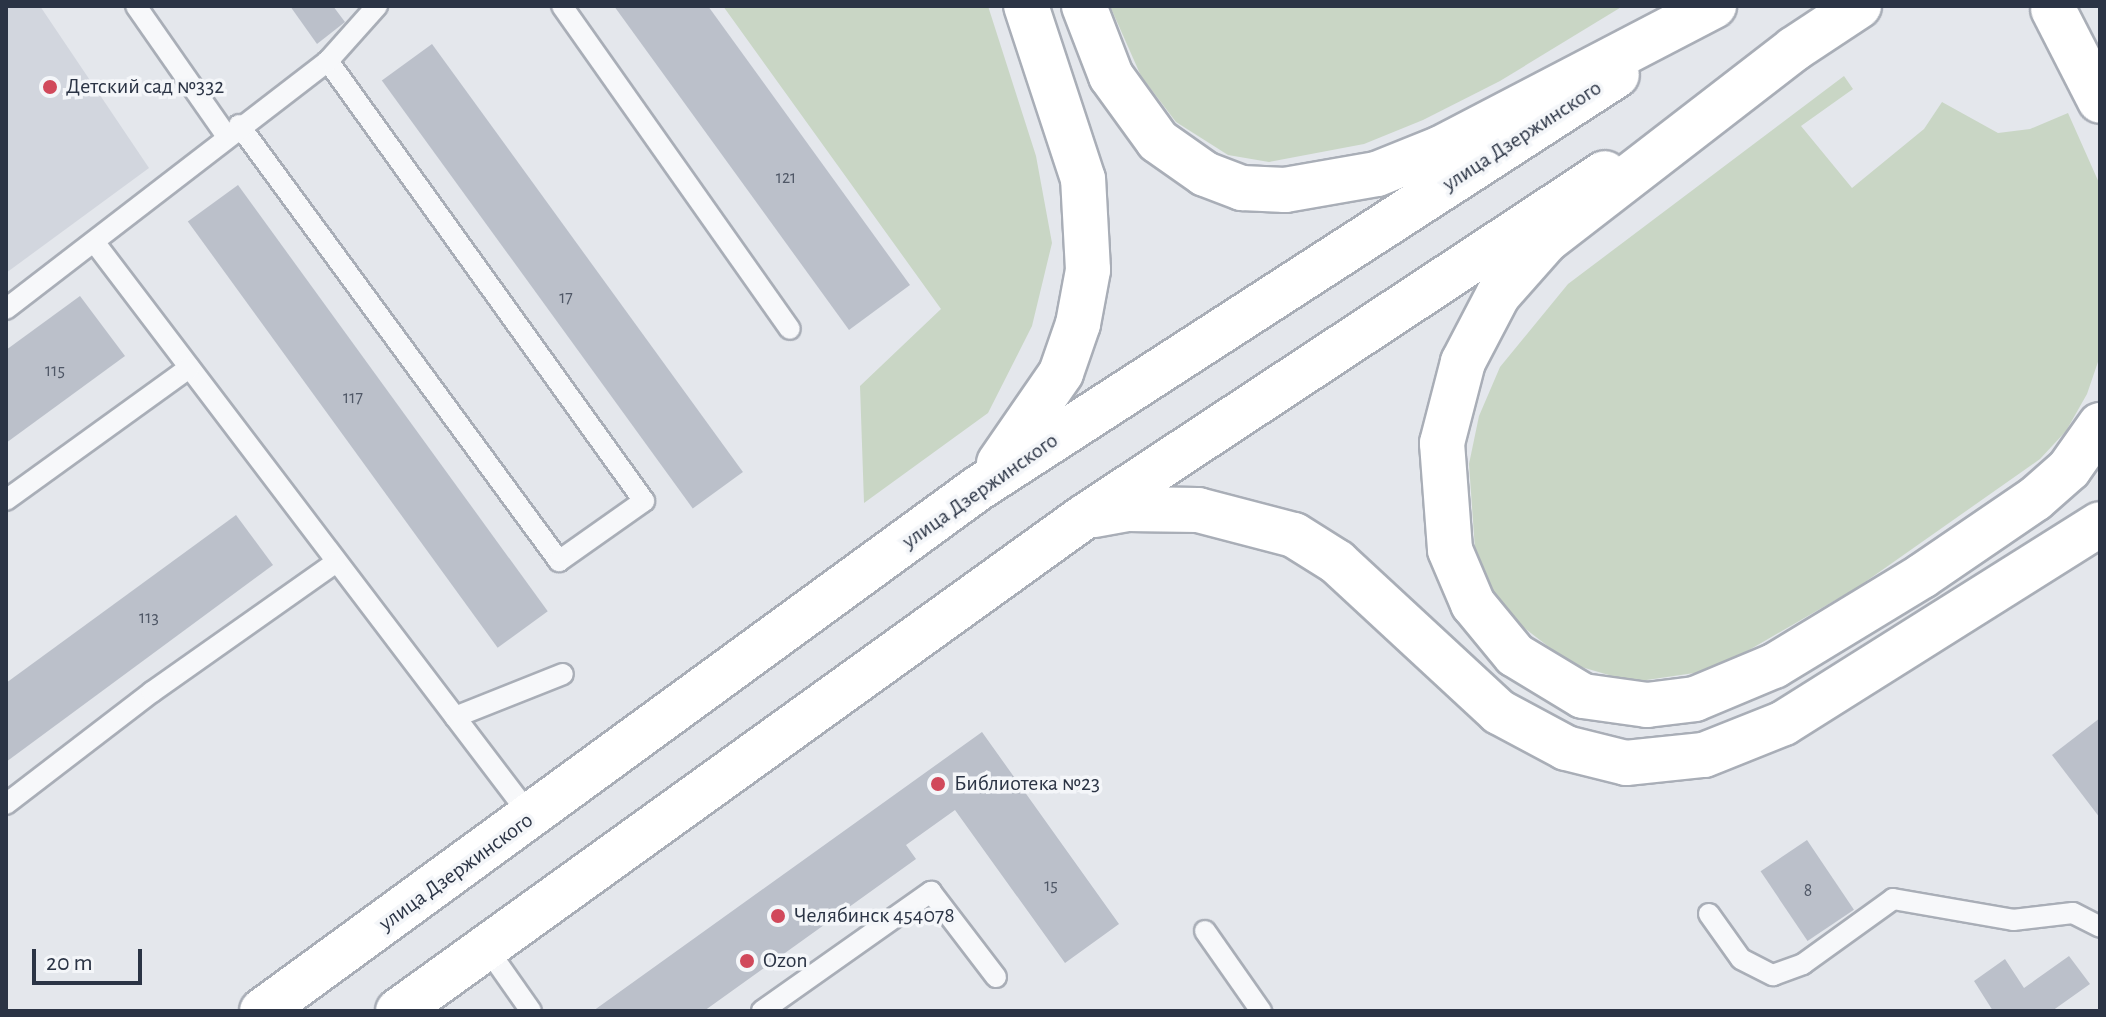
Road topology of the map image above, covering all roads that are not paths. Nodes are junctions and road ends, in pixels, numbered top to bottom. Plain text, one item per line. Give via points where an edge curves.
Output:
1 (136, 6) edge
2 (377, 6) edge
3 (562, 6) edge
4 (1026, 6) edge
5 (1084, 6) edge
6 (1714, 6) edge
7 (1723, 6) edge
8 (1859, 6) edge
9 (2052, 7) edge
10 (1794, 49) junction
11 (328, 61) junction
12 (2100, 64) edge
13 (2100, 101) edge
14 (233, 130) junction
15 (95, 243) junction
16 (6, 309) edge
17 (790, 329) dead end
18 (189, 368) junction
19 (2100, 425) edge
20 (977, 489) junction
21 (6, 500) edge
22 (1084, 517) junction
23 (2100, 524) edge
24 (335, 563) junction
25 (563, 674) dead end
26 (455, 717) junction
27 (6, 804) edge
28 (532, 818) junction
29 (1709, 914) dead end
30 (2100, 927) edge
31 (1205, 931) dead end
32 (486, 947) junction
33 (996, 977) dead end
34 (262, 1011) edge
35 (398, 1011) edge
36 (531, 1011) edge
37 (762, 1011) edge
38 (1261, 1011) edge

1 - 14 lane
2 - 11 lane
3 - 17 lane
4 - 20 main road via 1083,179 1088,270 1078,324 1050,394
5 - 6 main road via 1111,76 1158,141 1205,174 1242,188 1285,190 1377,174 1441,148
7 - 20 main road, улица Дзержинского
8 - 10 main road
9 - 12 main road
9 - 13 main road
10 - 19 main road via 1546,241 1498,295 1478,327 1446,419 1441,469 1450,550 1466,591 1489,626 1526,664 1583,696 1647,705 1695,699 1774,666 1935,567 2047,489 2069,469
10 - 22 main road
11 - 14 lane
11 - 14 lane via 644,501 559,561
14 - 15 lane
15 - 16 lane
15 - 18 lane
18 - 21 lane
18 - 24 lane
20 - 28 main road, улица Дзержинского
22 - 23 main road via 1171,508 1226,514 1294,535 1337,562 1499,712 1566,748 1626,763 1704,755 1772,729
22 - 32 main road
24 - 26 lane
24 - 27 lane via 152,692
25 - 26 lane
26 - 28 lane
28 - 34 main road, улица Дзержинского
29 - 30 lane via 1741,959 1773,975 1803,964 1893,899 2013,920 2073,913
31 - 38 lane
32 - 35 main road
32 - 36 lane
33 - 37 lane via 931,892

